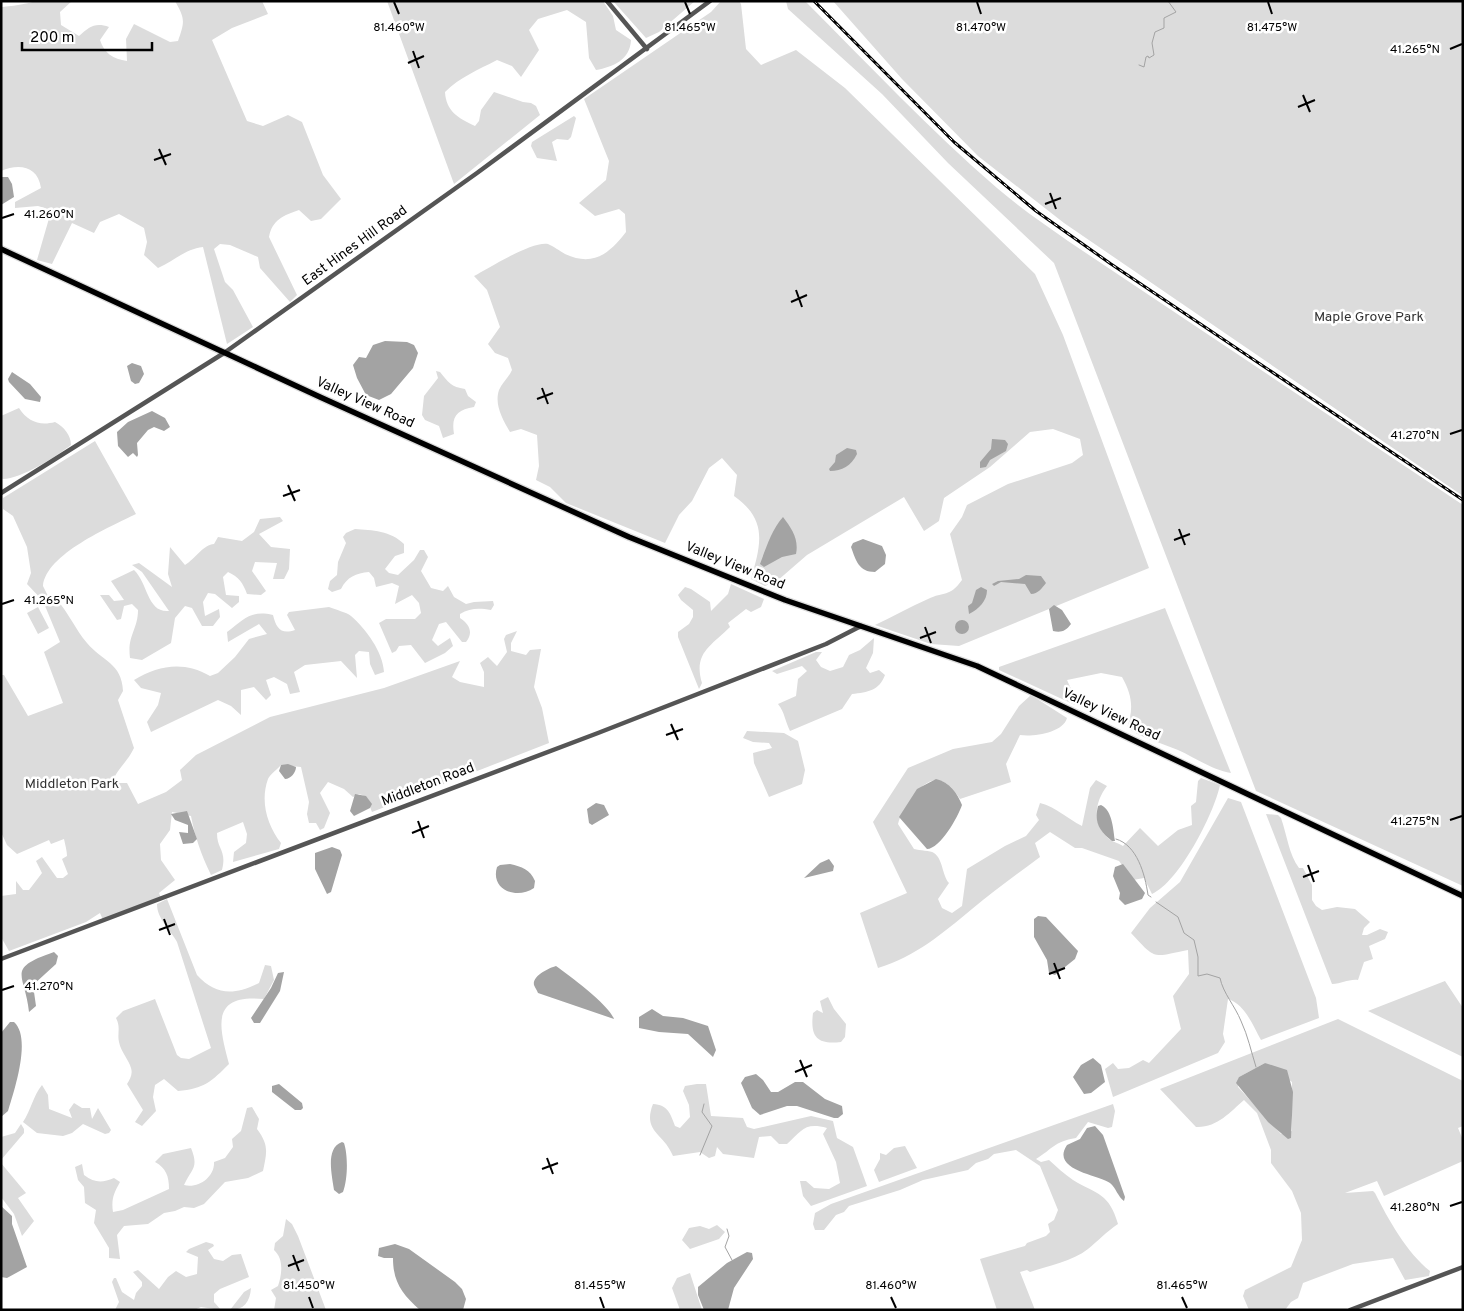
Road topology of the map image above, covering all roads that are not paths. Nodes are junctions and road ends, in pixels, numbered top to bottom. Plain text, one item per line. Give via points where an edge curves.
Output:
1 (607, 1) edge
2 (710, 1) edge
3 (647, 49) junction
4 (1, 249) edge
5 (224, 353) junction
6 (1, 494) edge
7 (861, 626) junction
8 (1463, 896) edge
9 (1, 959) edge
10 (1463, 1267) edge
11 (1350, 1310) edge

1 - 3 street
2 - 3 street, East Hines Hill Road
3 - 5 street, East Hines Hill Road
4 - 5 main road, Valley View Road
5 - 6 street, East Hines Hill Road
5 - 7 main road, Valley View Road via 630,537 742,583
7 - 8 main road, Valley View Road via 988,671
7 - 9 street, Middleton Road via 826,644 598,733
10 - 11 street

